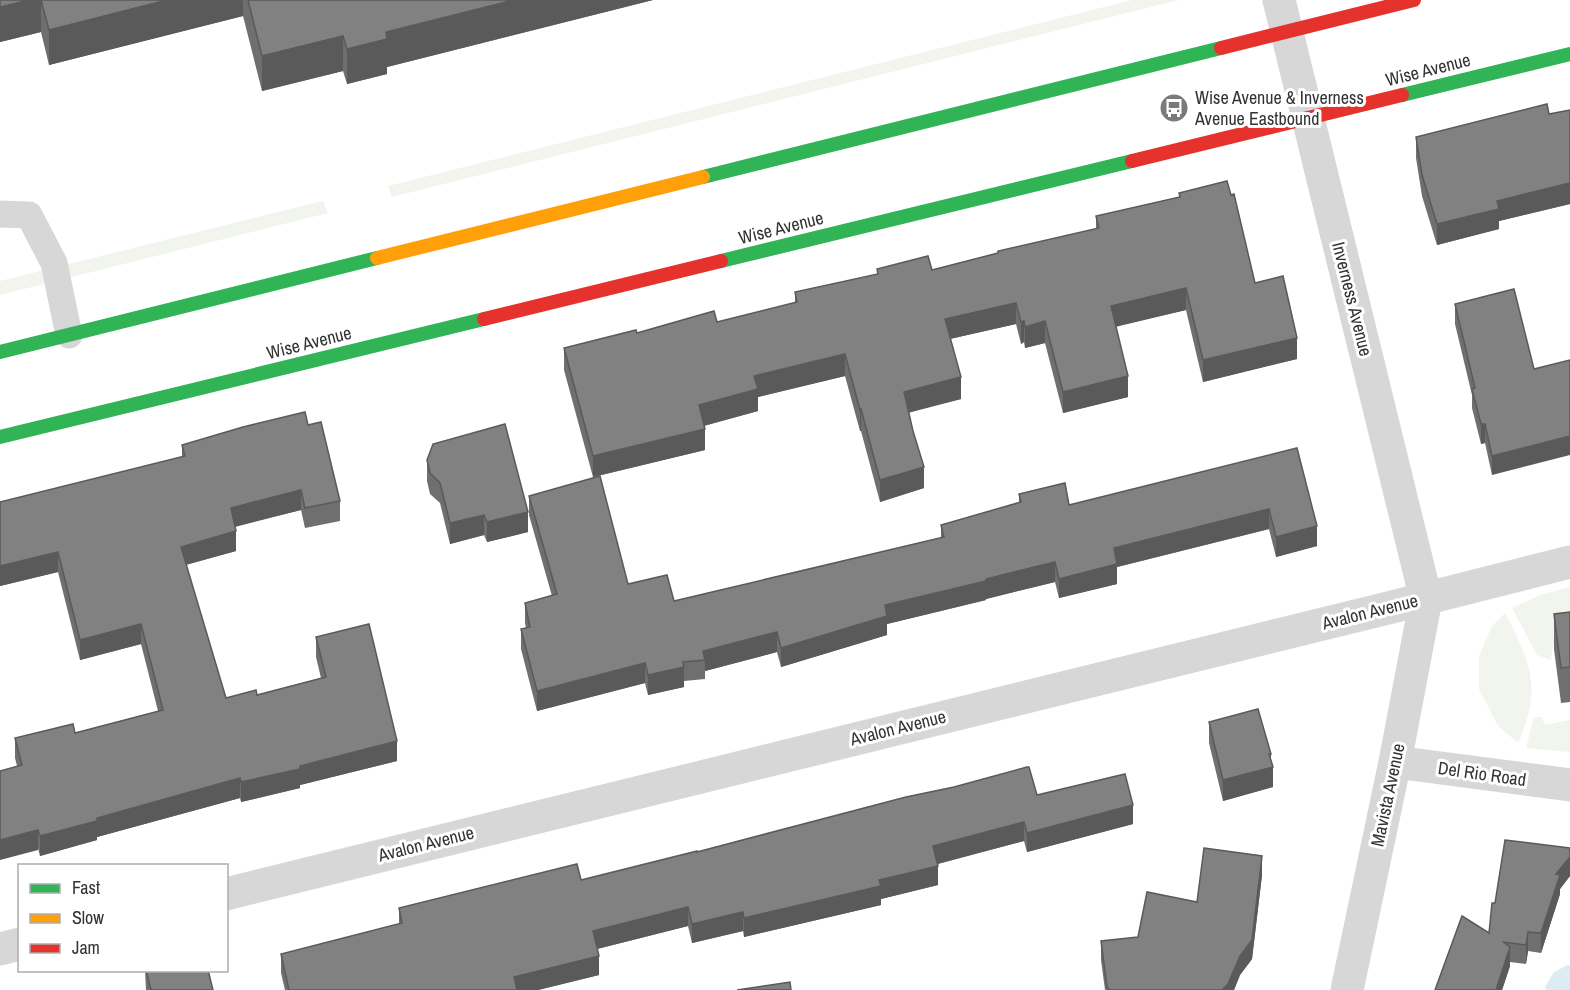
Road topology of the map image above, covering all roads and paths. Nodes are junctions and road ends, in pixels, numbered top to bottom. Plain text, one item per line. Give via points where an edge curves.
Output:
1 (1279, 0) edge
2 (1414, 0) edge
3 (1287, 32) junction
4 (1570, 54) edge
5 (1308, 118) junction
6 (0, 214) edge
7 (69, 335) junction
8 (0, 352) edge
9 (0, 437) edge
10 (1570, 562) edge
11 (1426, 599) junction
12 (1395, 762) junction
13 (1570, 785) edge
14 (228, 894) edge
15 (18, 944) edge
16 (0, 949) edge
17 (1347, 990) edge

1 - 3 street, Inverness Avenue
2 - 3 street
3 - 5 street, Inverness Avenue
3 - 7 street
4 - 5 street, Wise Avenue
5 - 9 street, Wise Avenue
5 - 11 street, Inverness Avenue
6 - 7 lane via 29,215 54,263
7 - 8 street
10 - 11 street, Avalon Avenue
11 - 12 street, Mavista Avenue
11 - 14 street, Avalon Avenue
12 - 13 street, Del Rio Road
12 - 17 street, Mavista Avenue
15 - 16 street

